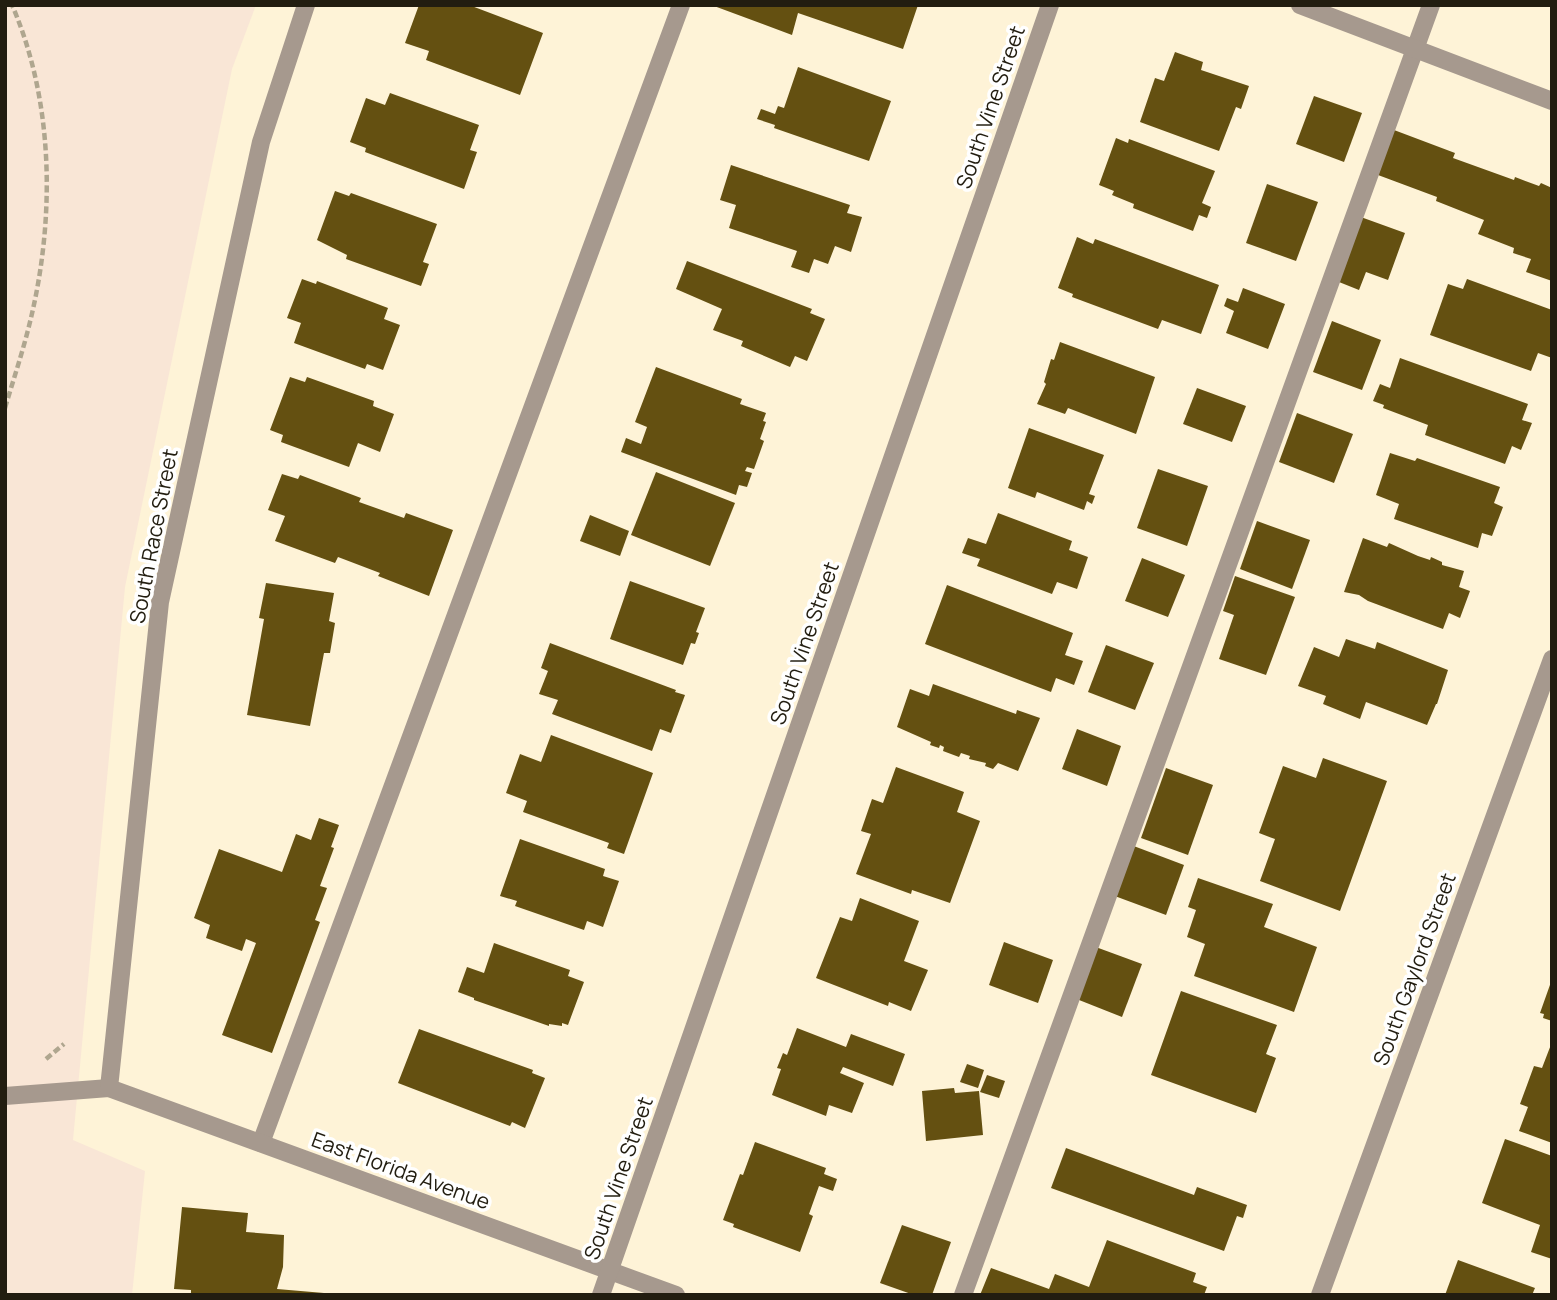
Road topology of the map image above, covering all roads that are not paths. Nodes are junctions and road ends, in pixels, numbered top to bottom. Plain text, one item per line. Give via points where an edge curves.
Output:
1 (306, 5) edge
2 (681, 5) edge
3 (1050, 5) edge
4 (1300, 5) edge
5 (1431, 5) edge
6 (1416, 48) junction
7 (1552, 101) edge
8 (1552, 659) edge
9 (109, 1088) junction
10 (5, 1096) edge
11 (261, 1143) junction
12 (610, 1270) junction
13 (601, 1295) edge
14 (676, 1295) edge
15 (963, 1295) edge
16 (1320, 1295) edge

1 - 9 street, South Race Street via 261,142 160,602
2 - 11 street
3 - 12 street, South Vine Street
4 - 6 street
5 - 6 street
6 - 7 street
6 - 15 street
8 - 16 street, South Gaylord Street
9 - 10 street
9 - 11 street, East Florida Avenue
11 - 12 street, East Florida Avenue
12 - 13 street, South Vine Street
12 - 14 street, East Florida Avenue

